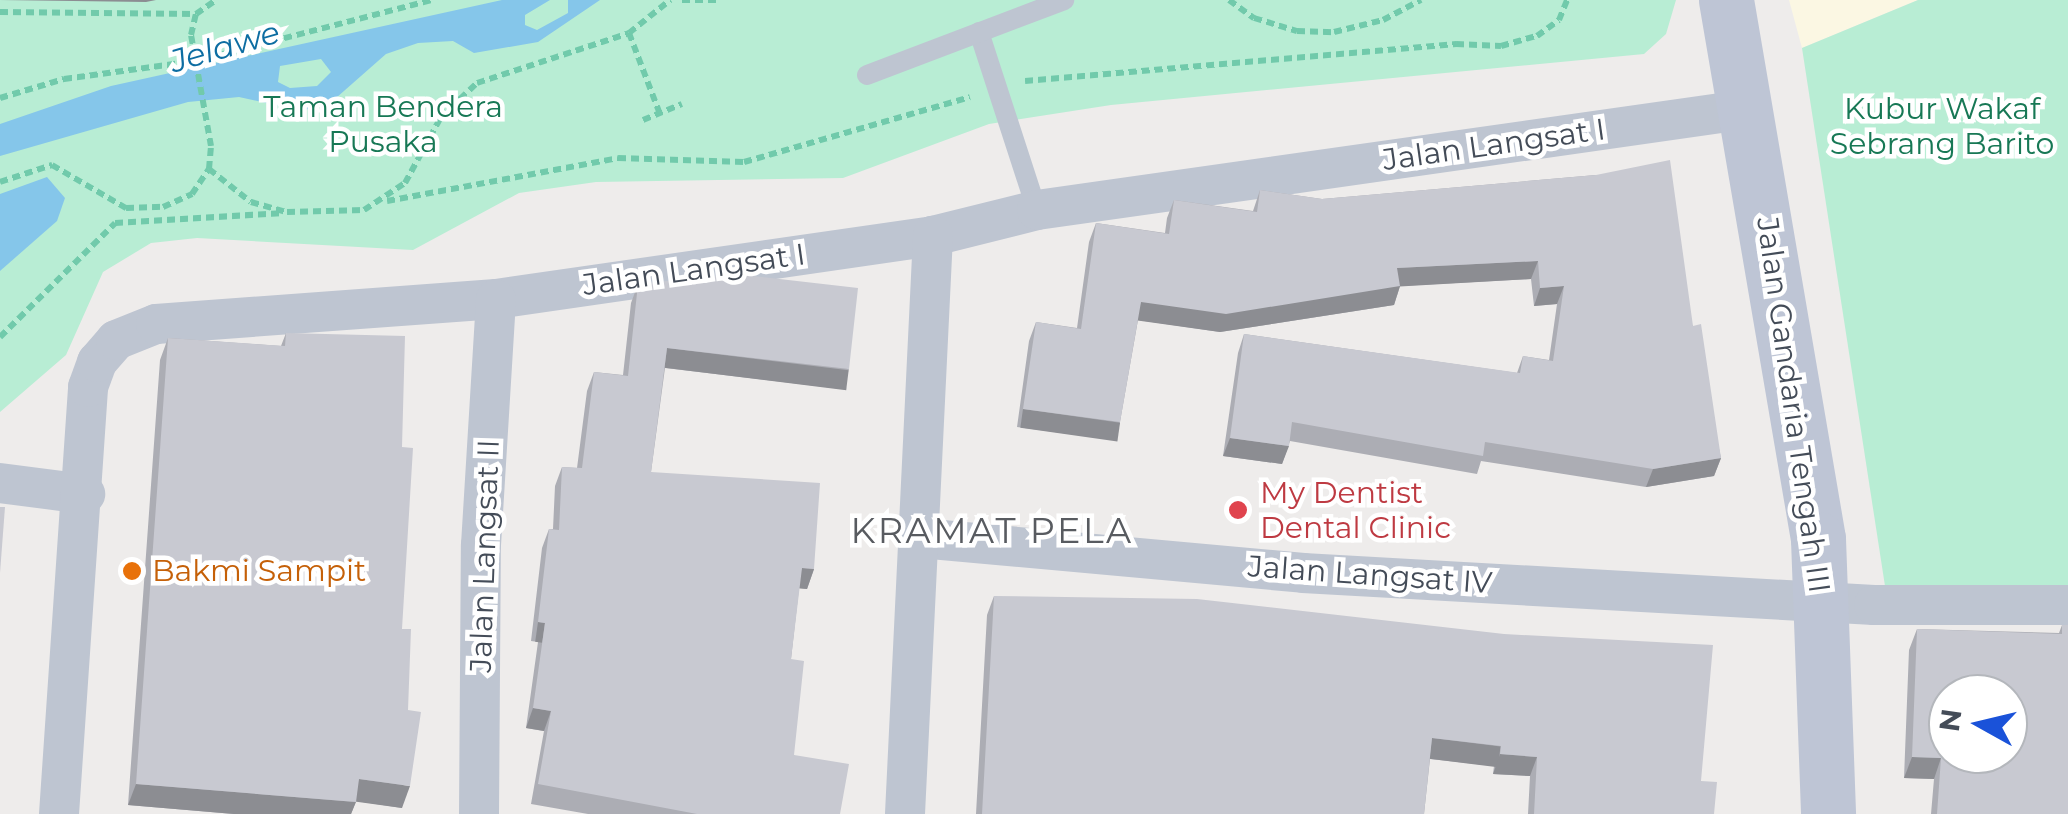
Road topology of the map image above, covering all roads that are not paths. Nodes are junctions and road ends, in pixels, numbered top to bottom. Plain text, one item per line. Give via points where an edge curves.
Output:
1 (1064, 0) edge
2 (1726, 0) edge
3 (979, 32) junction
4 (867, 75) dead end
5 (1750, 109) junction
6 (1037, 210) junction
7 (933, 236) junction
8 (496, 298) junction
9 (0, 482) edge
10 (86, 494) junction
11 (920, 538) junction
12 (1821, 600) junction
13 (2068, 605) edge
14 (59, 814) edge
15 (479, 814) edge
16 (905, 814) edge
17 (1828, 814) edge

1 - 3 lane
2 - 5 main road, Jalan Gandaria Tengah III
3 - 4 lane
3 - 6 lane
5 - 6 street, Jalan Langsat I
5 - 12 main road, Jalan Gandaria Tengah III via 1818,539
6 - 7 street, Jalan Langsat I
7 - 8 street, Jalan Langsat I
7 - 11 street
8 - 10 street, Jalan Langsat I via 156,324 116,340 88,386
8 - 15 street, Jalan Langsat II via 482,545
9 - 10 street
10 - 14 street, Jalan Langsat I
11 - 12 street, Jalan Langsat IV via 1303,572
11 - 16 street
12 - 13 street, Jalan Langsat IV
12 - 17 main road, Jalan Gandaria Tengah III

